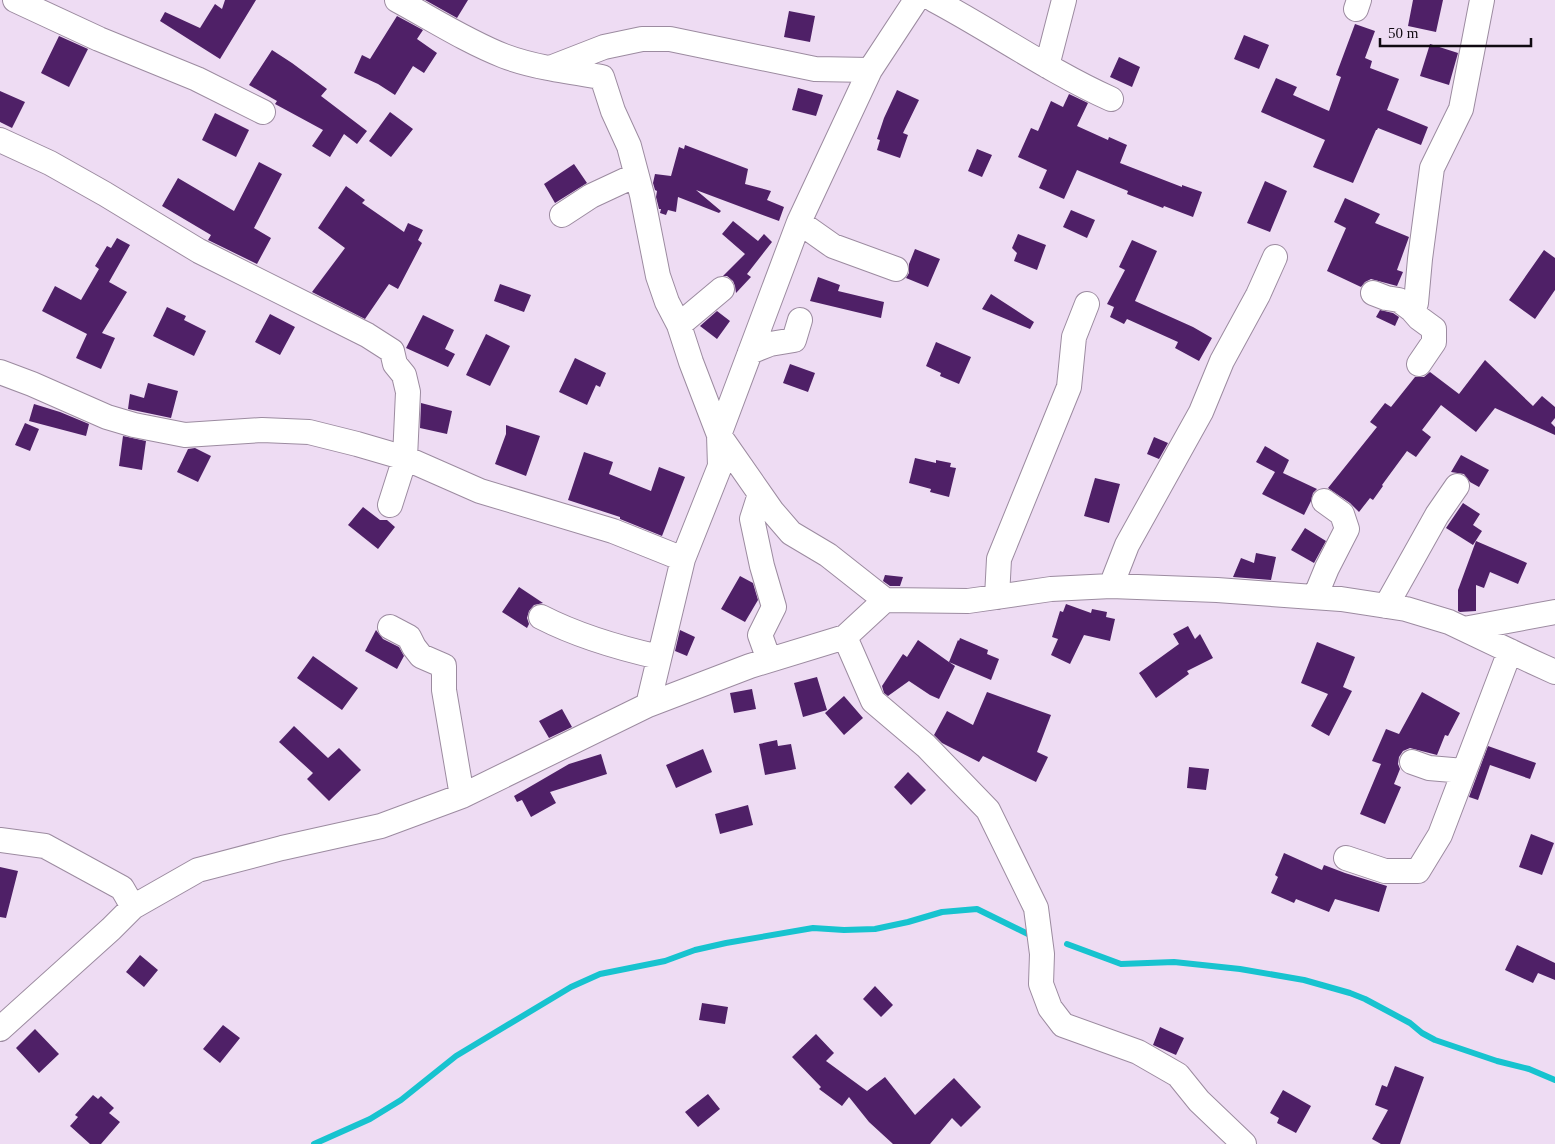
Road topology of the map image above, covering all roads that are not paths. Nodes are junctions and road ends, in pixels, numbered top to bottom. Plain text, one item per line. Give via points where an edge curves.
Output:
1 (15, 0) edge
2 (397, 0) edge
3 (916, 0) edge
4 (934, 0) edge
5 (1064, 0) edge
6 (1482, 0) edge
7 (1047, 66) junction
8 (550, 68) junction
9 (870, 70) junction
10 (1111, 100) dead end
11 (263, 112) dead end
12 (0, 140) edge
13 (636, 175) junction
14 (562, 215) dead end
15 (799, 222) junction
16 (1275, 257) dead end
17 (896, 269) dead end
18 (722, 289) dead end
19 (1373, 293) dead end
20 (1087, 304) dead end
21 (1412, 310) junction
22 (800, 320) dead end
23 (679, 325) junction
24 (750, 352) junction
25 (1420, 364) dead end
26 (0, 372) edge
27 (719, 435) junction
28 (404, 458) junction
29 (1457, 486) dead end
30 (760, 494) junction
31 (1324, 501) dead end
32 (390, 505) dead end
33 (683, 558) junction
34 (1111, 586) junction
35 (997, 596) junction
36 (1315, 597) junction
37 (885, 600) junction
38 (1386, 606) junction
39 (1555, 612) edge
40 (541, 617) dead end
41 (390, 627) dead end
42 (1464, 629) junction
43 (845, 637) junction
44 (1510, 651) junction
45 (659, 657) junction
46 (769, 660) junction
47 (1555, 672) edge
48 (648, 706) junction
49 (1412, 762) dead end
50 (1464, 771) junction
51 (462, 796) junction
52 (0, 840) edge
53 (1346, 858) dead end
54 (132, 906) junction
55 (0, 1029) edge
56 (1244, 1144) edge

1 - 11 street via 197,79
2 - 8 street via 504,56
3 - 9 street
4 - 7 street
5 - 7 street
6 - 21 street via 1462,110 1432,168 1416,303
7 - 10 street
8 - 9 street via 604,47 642,39 670,39 815,69
8 - 13 street via 602,77 629,146
9 - 15 street
12 - 28 street via 50,163 199,250 359,331 392,352 395,364 404,375 408,392
13 - 14 street via 590,196
13 - 23 street via 658,276
15 - 17 street via 832,246
15 - 24 street
16 - 34 street via 1222,361 1201,412 1127,545
18 - 23 street
19 - 21 street via 1399,300
20 - 35 street via 1074,337 1069,387 999,559
21 - 25 street via 1434,329 1434,342
22 - 24 street via 794,340
23 - 27 street
24 - 27 street
26 - 28 street via 106,417 134,425 185,435 262,430 310,432
27 - 30 street
27 - 33 street via 720,466
28 - 32 street
28 - 33 street via 480,491 613,531
29 - 38 street
30 - 37 street via 791,533 828,555
30 - 46 street via 752,519 774,607 760,635
31 - 36 street via 1342,514 1347,529
33 - 45 street
34 - 35 street
34 - 36 street
35 - 37 street via 968,601
36 - 38 street
37 - 43 street
38 - 42 street via 1413,611
39 - 42 street
40 - 45 street via 563,628
41 - 51 street via 409,637 421,656 444,666 444,690
42 - 44 street
43 - 46 street
43 - 56 street via 873,701 926,746 988,810 1036,908 1042,954 1041,984 1050,1008 1063,1025 1138,1052 1178,1075 1199,1101
44 - 47 street
44 - 50 street
45 - 48 street
46 - 48 street
48 - 51 street
49 - 50 street via 1428,768
50 - 53 street via 1440,835 1418,871 1385,871
51 - 54 street via 381,826 198,870
52 - 54 street via 45,846 122,888
54 - 55 street via 111,929

